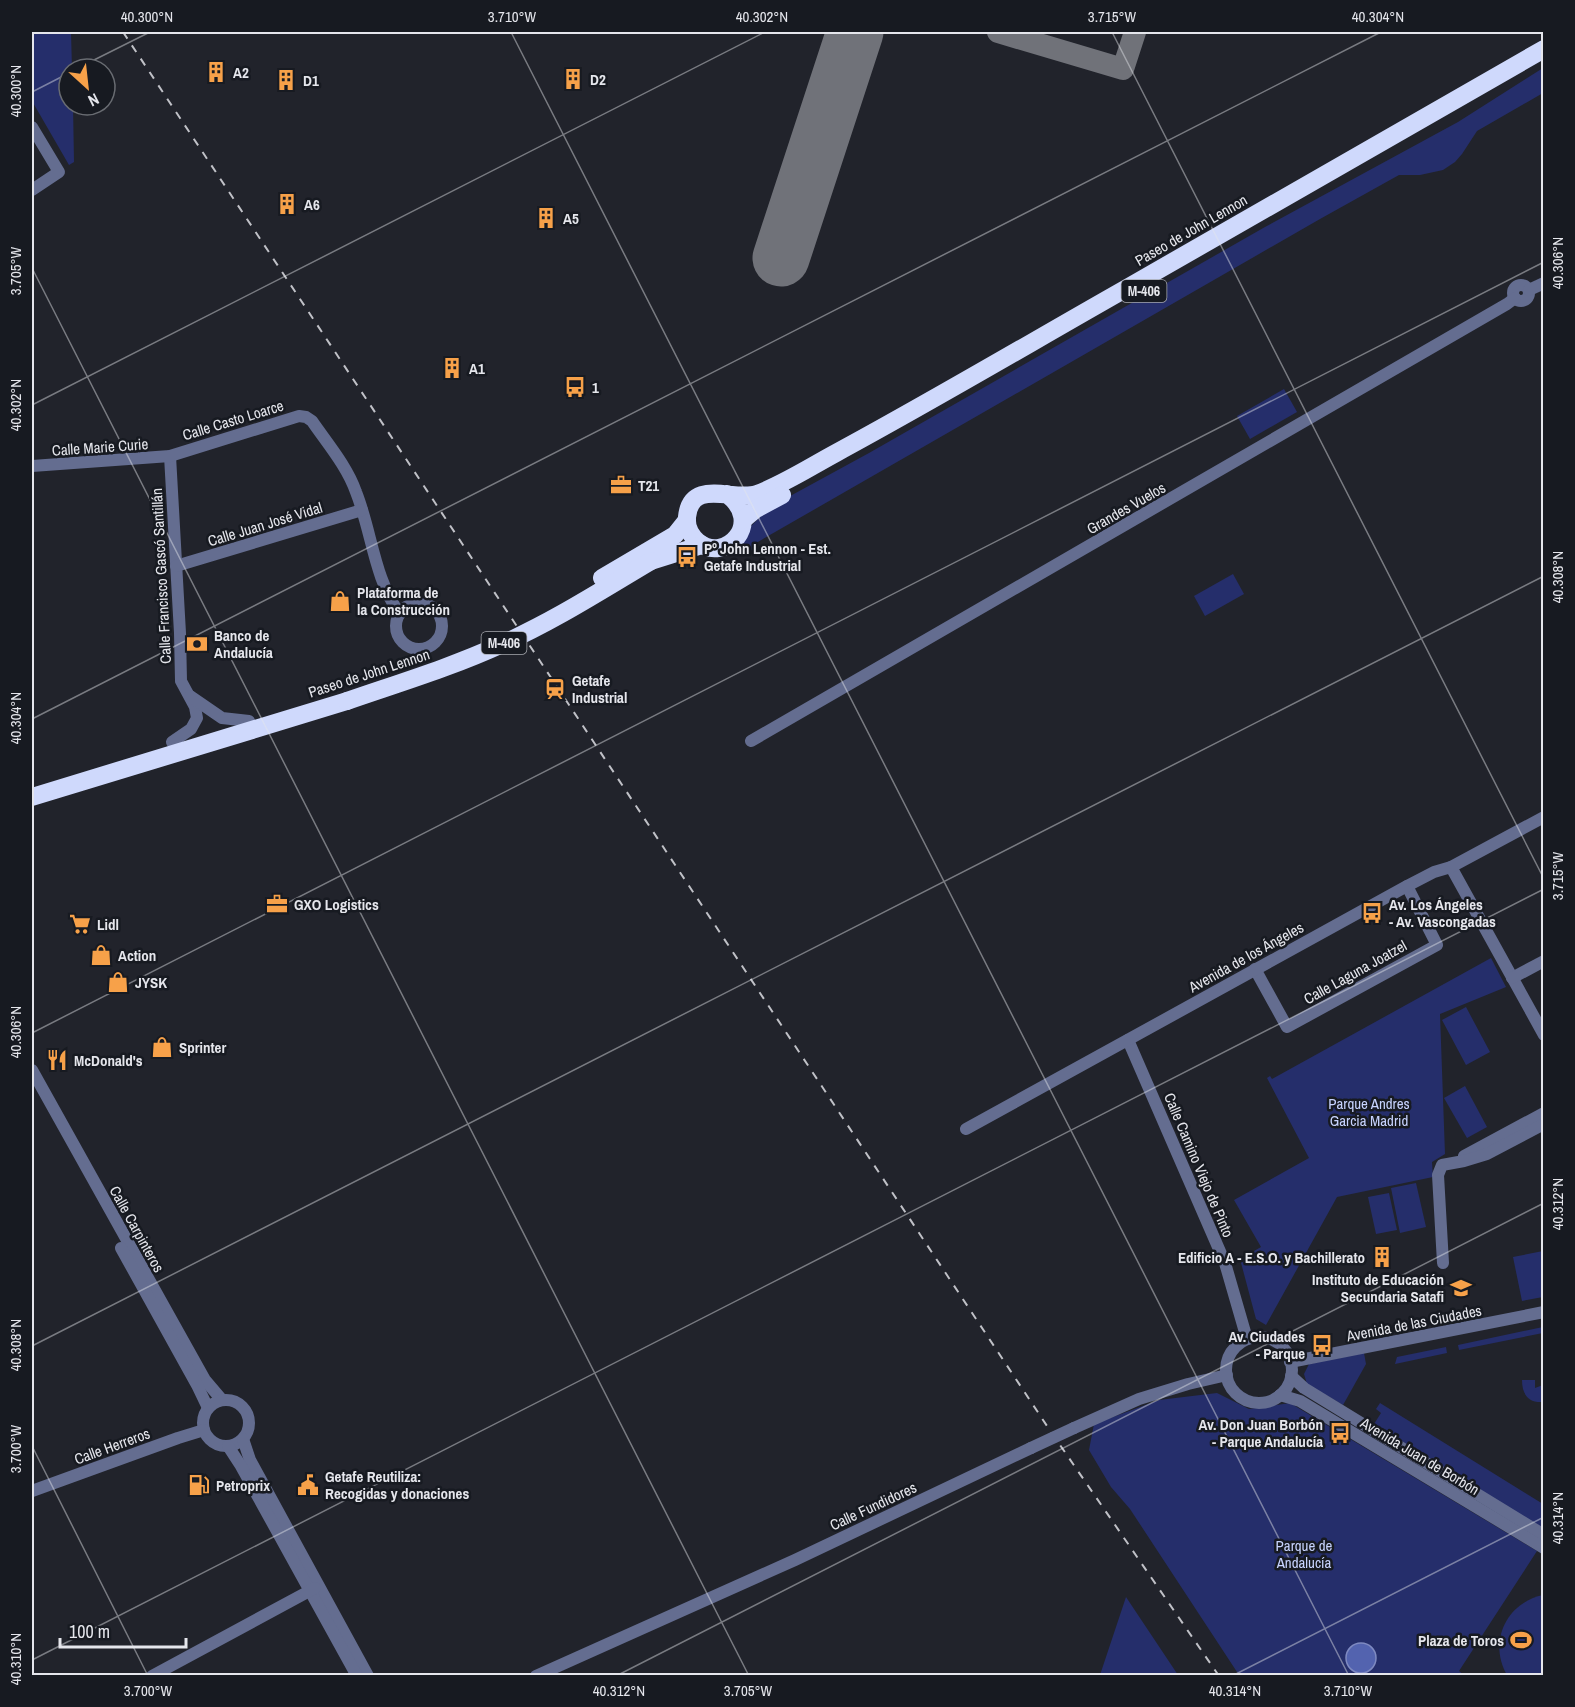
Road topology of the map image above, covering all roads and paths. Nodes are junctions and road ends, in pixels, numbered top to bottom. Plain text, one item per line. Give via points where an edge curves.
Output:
1 (1544, 49) edge
2 (1544, 61) edge
3 (32, 127) edge
4 (32, 190) edge
5 (1544, 283) edge
6 (170, 456) junction
7 (32, 466) edge
8 (727, 494) junction
9 (362, 510) junction
10 (687, 520) junction
11 (743, 520) junction
12 (702, 545) junction
13 (650, 556) junction
14 (176, 566) junction
15 (400, 614) dead end
16 (187, 694) junction
17 (345, 696) junction
18 (249, 721) junction
19 (751, 741) dead end
20 (172, 742) junction
21 (32, 785) edge
22 (32, 796) edge
23 (1544, 817) edge
24 (1451, 867) junction
25 (1407, 886) junction
26 (1544, 961) edge
27 (1255, 969) junction
28 (1512, 978) junction
29 (1544, 1035) edge
30 (1128, 1040) junction
31 (32, 1070) edge
32 (32, 1087) edge
33 (1544, 1113) edge
34 (1544, 1124) edge
35 (966, 1129) dead end
36 (1456, 1162) junction
37 (1443, 1263) dead end
38 (1544, 1312) edge
39 (1247, 1340) junction
40 (1290, 1362) junction
41 (1227, 1375) junction
42 (1291, 1376) junction
43 (1280, 1395) junction
44 (222, 1400) junction
45 (208, 1408) junction
46 (204, 1430) junction
47 (243, 1439) junction
48 (228, 1446) junction
49 (32, 1491) edge
50 (1544, 1534) edge
51 (1544, 1548) edge
52 (314, 1589) junction
53 (152, 1676) edge
54 (357, 1676) edge
55 (368, 1676) edge
56 (536, 1676) edge

1 - 8 highway, Paseo de John Lennon / M-406 via 773,488 751,496
2 - 11 highway, Paseo de John Lennon / M-406 via 763,505
3 - 4 street via 59,172
5 - 19 street, Grandes Vuelos via 1529,290 1526,300 1515,298
6 - 7 street, Calle Marie Curie
6 - 9 street, Calle Casto Loarce via 306,417 350,479
6 - 14 street, Calle Francisco Gascó Santillán
8 - 10 highway, M-406 via 715,492 698,498
8 - 11 highway via 742,511
9 - 14 street, Calle Juan José Vidal
9 - 15 street via 388,597
10 - 12 highway via 688,530
10 - 13 highway, Paseo de John Lennon / M-406 via 675,536
11 - 12 highway, M-406 via 738,536 728,545
12 - 13 highway, Paseo de John Lennon / M-406
13 - 17 highway, Paseo de John Lennon / M-406, bridge via 536,628 503,644
14 - 16 street, Calle Francisco Gascó Santillán via 181,681
16 - 18 street via 222,718
16 - 20 street, Calle Francisco Gascó Santillán via 197,718 191,729
17 - 18 highway, Paseo de John Lennon / M-406
17 - 22 highway, Paseo de John Lennon / M-406
18 - 20 highway, Paseo de John Lennon / M-406
20 - 21 highway, Paseo de John Lennon / M-406
23 - 24 street, Avenida de los Ángeles
24 - 25 street, Avenida de los Ángeles
24 - 28 street
25 - 27 street, Avenida de los Ángeles
25 - 27 street, Calle Laguna Joatzel via 1437,945 1287,1027
26 - 28 street
27 - 30 street, Avenida de los Ángeles
28 - 29 street
30 - 35 street, Avenida de los Ángeles
30 - 39 street, Calle Camino Viejo de Pinto via 1225,1263
31 - 44 street, Calle Carpinteros via 205,1380
32 - 45 street, Calle Carpinteros
33 - 36 street
34 - 36 street via 1487,1154
36 - 37 street via 1442,1165 1438,1175
38 - 40 street, Avenida de las Ciudades
39 - 40 street via 1256,1337 1276,1342
39 - 41 street via 1227,1360
40 - 42 street
41 - 43 street via 1233,1390 1250,1401
41 - 56 street, Calle Fundidores, bridge via 1139,1400 1074,1428 795,1560
42 - 43 street
42 - 50 street, Avenida Juan de Borbón via 1304,1388
43 - 51 street, Avenida Juan de Borbón via 1300,1401
44 - 45 street
44 - 47 street via 232,1400 249,1416 249,1429
45 - 46 street
46 - 48 street via 216,1444
46 - 49 street, Calle Herreros
47 - 48 street
47 - 52 street
48 - 52 street
52 - 53 street
52 - 54 street
52 - 55 street

